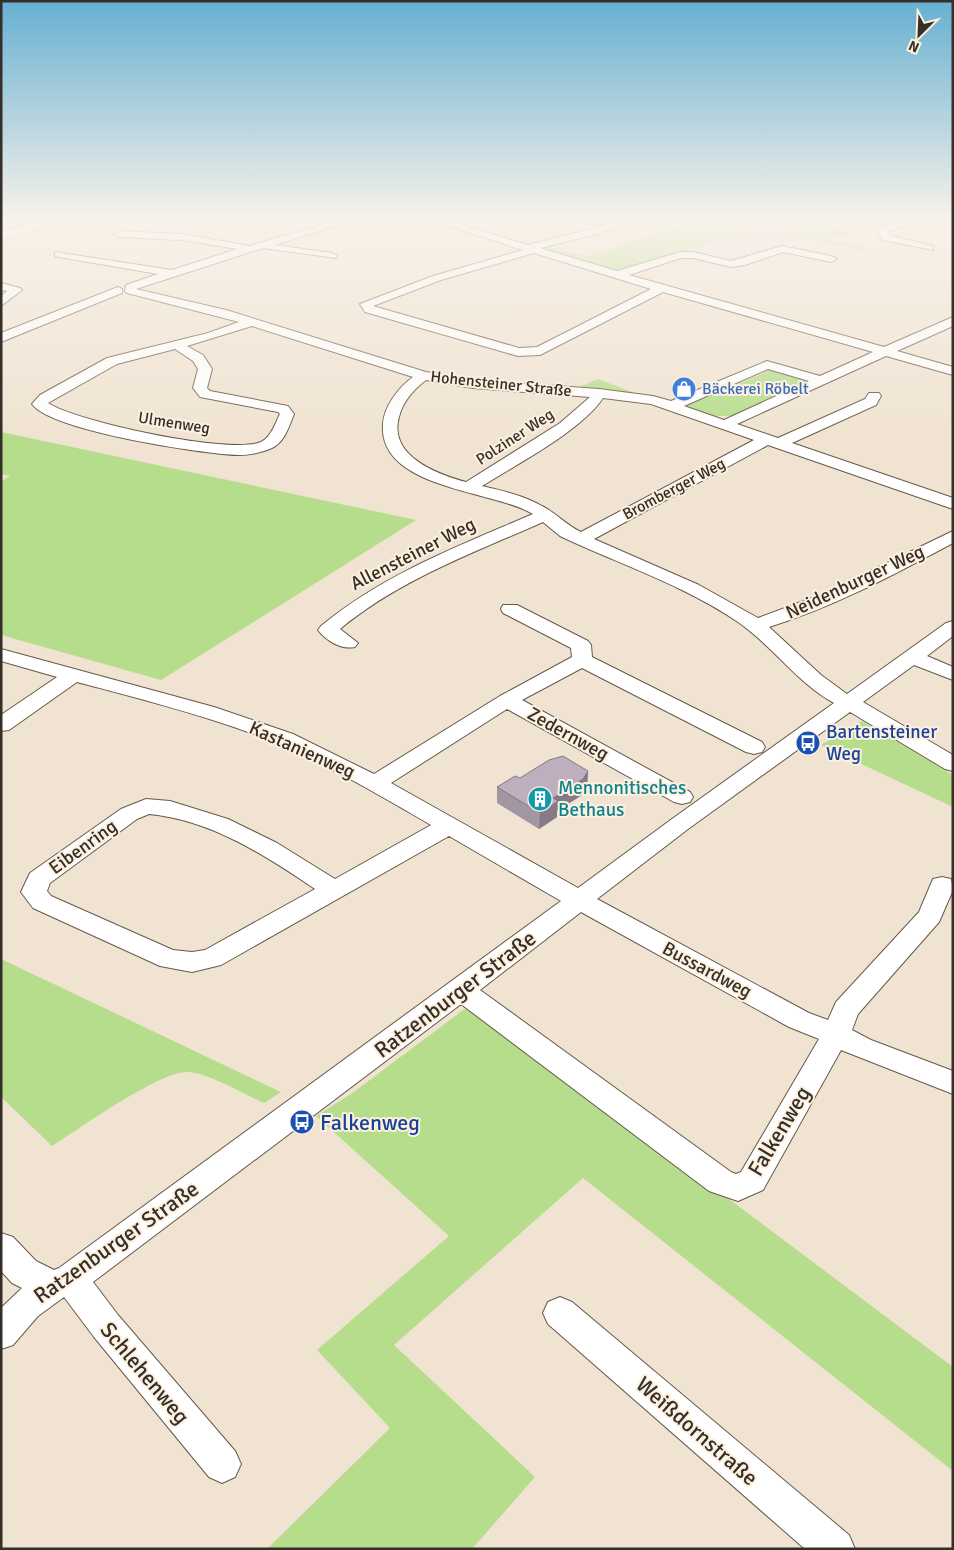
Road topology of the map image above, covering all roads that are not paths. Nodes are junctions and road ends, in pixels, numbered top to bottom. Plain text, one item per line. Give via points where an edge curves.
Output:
1 (117, 292) edge
2 (143, 292) edge
3 (179, 292) edge
4 (398, 292) edge
5 (654, 292) edge
6 (679, 292) edge
7 (6, 294) edge
8 (167, 299) junction
9 (1, 302) edge
10 (235, 305) dead end
11 (222, 313) junction
12 (953, 321) edge
13 (10, 322) dead end
14 (252, 322) junction
15 (30, 325) junction
16 (1, 338) edge
17 (175, 344) junction
18 (887, 352) junction
19 (953, 371) edge
20 (424, 376) junction
21 (822, 381) junction
22 (599, 392) junction
23 (874, 396) dead end
24 (672, 406) junction
25 (726, 424) junction
26 (773, 441) junction
27 (468, 488) junction
28 (953, 504) edge
29 (545, 515) junction
30 (953, 536) edge
31 (581, 539) junction
32 (510, 610) dead end
33 (756, 625) junction
34 (953, 627) edge
35 (348, 643) dead end
36 (1, 655) edge
37 (912, 657) junction
38 (582, 660) junction
39 (953, 674) edge
40 (73, 675) junction
41 (507, 700) junction
42 (848, 702) junction
43 (1, 725) edge
44 (754, 747) dead end
45 (953, 764) edge
46 (375, 782) junction
47 (682, 797) dead end
48 (450, 825) junction
49 (942, 885) dead end
50 (334, 890) junction
51 (580, 900) junction
52 (462, 990) junction
53 (836, 1034) junction
54 (953, 1083) edge
55 (1, 1247) edge
56 (61, 1282) junction
57 (560, 1313) dead end
58 (1, 1333) edge
59 (222, 1464) dead end
60 (835, 1549) edge

1 - 15 street
2 - 8 street, Hohensteiner Straße
3 - 8 street
4 - 5 street via 366,304 369,309 531,353
6 - 18 street
7 - 9 street
8 - 11 street, Hohensteiner Straße
10 - 11 street
11 - 14 street, Hohensteiner Straße
12 - 18 street
13 - 15 street
14 - 17 street, Ulmenweg
14 - 20 street, Hohensteiner Straße
15 - 16 street
17 - 17 street, Ulmenweg via 112,361 39,404 46,412 88,424 218,448 254,449 274,441 286,414 283,409 205,394 200,388 206,368 198,358
18 - 19 street
18 - 21 street
20 - 22 street, Hohensteiner Straße via 473,384
20 - 27 street via 409,387 395,407 389,422 389,435 398,451 412,465
21 - 24 street via 768,366
21 - 25 street
22 - 24 street, Hohensteiner Straße
22 - 27 street, Polziner Weg via 591,405 565,426
23 - 26 street via 871,402
24 - 25 street, Hohensteiner Straße
25 - 26 street
26 - 28 street
26 - 31 street, Bromberger Weg
27 - 29 street via 518,502
29 - 31 street via 564,531
29 - 35 street, Allensteiner Weg via 408,578 349,610 328,630
30 - 33 street, Neidenburger Weg via 853,586
31 - 33 street via 698,592
32 - 38 street via 581,645
33 - 42 street via 826,690
34 - 37 street, Ratzenburger Straße
36 - 40 street, Kastanienweg
37 - 39 street
37 - 42 street, Ratzenburger Straße
38 - 41 street, Zedernweg
38 - 44 street
40 - 43 street
40 - 46 street, Kastanienweg via 207,710 285,740
41 - 46 street, Zedernweg
41 - 47 street, Zedernweg
42 - 45 street
42 - 51 street, Ratzenburger Straße
46 - 48 street, Kastanienweg
48 - 50 street, Eibenring
48 - 51 street, Kastanienweg
49 - 53 street via 930,916 846,1009
50 - 50 street, Eibenring via 212,958 192,962 169,959 42,902 34,892 39,879 129,814 146,806 167,807 235,831 283,856
51 - 52 street, Ratzenburger Straße
51 - 53 street, Bussardweg via 799,1020
52 - 53 street, Falkenweg via 720,1182 738,1188 752,1181
52 - 56 street, Ratzenburger Straße
53 - 54 street, Bussardweg via 861,1048
55 - 56 street via 24,1272
56 - 58 street, Ratzenburger Straße via 26,1305
56 - 59 street, Schlehenweg via 106,1326
57 - 60 street, Weißdornstraße

